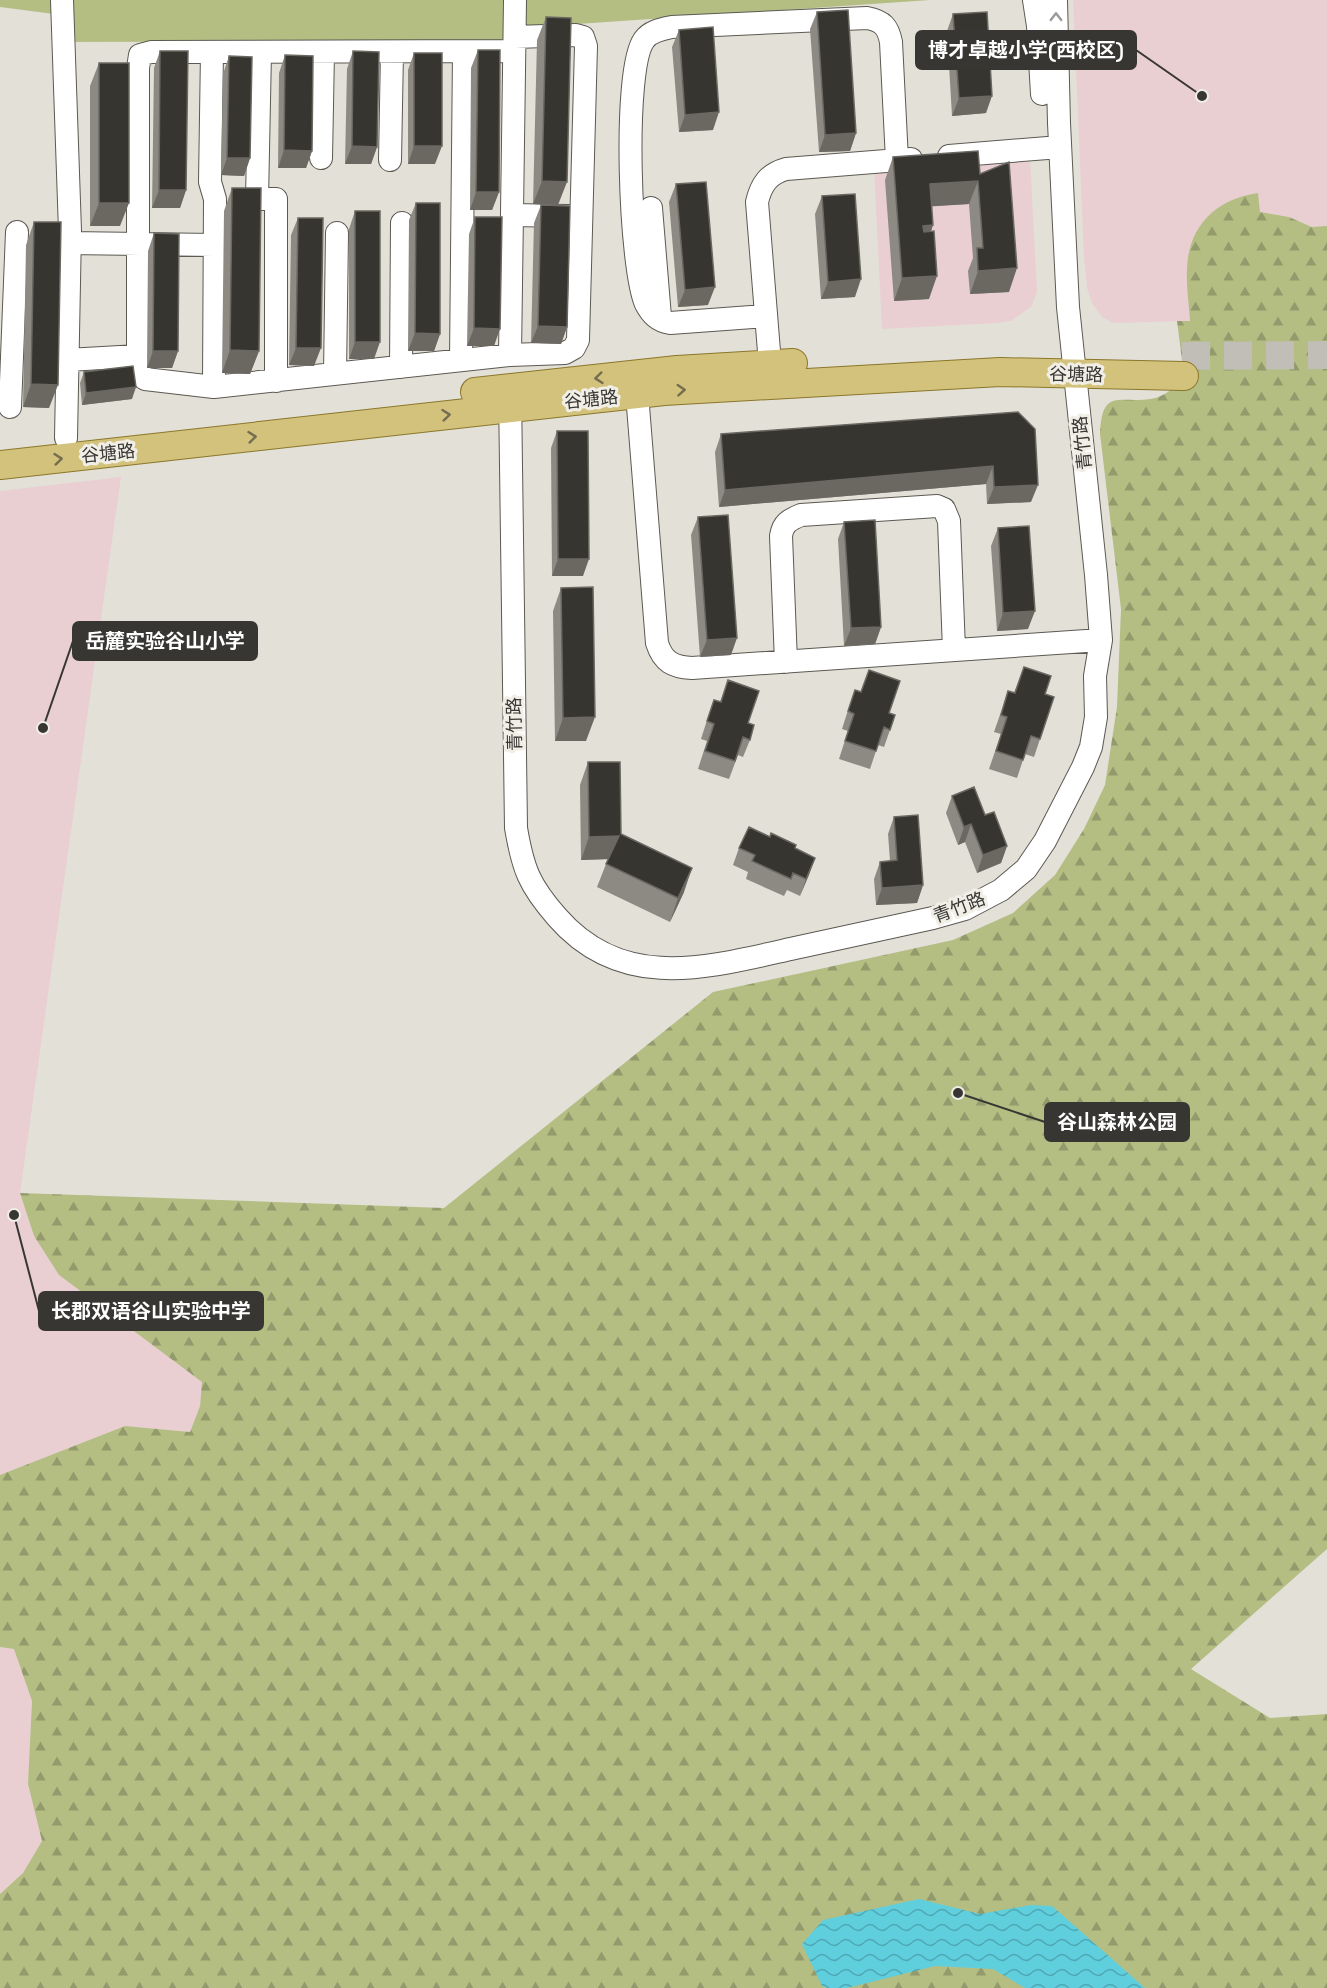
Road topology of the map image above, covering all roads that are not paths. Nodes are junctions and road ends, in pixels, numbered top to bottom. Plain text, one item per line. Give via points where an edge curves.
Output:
1 (62, 0) edge
2 (515, 0) edge
3 (1034, 0) edge
4 (1056, 0) edge
5 (515, 44) junction
6 (212, 52) junction
7 (260, 52) junction
8 (323, 52) junction
9 (392, 52) junction
10 (464, 52) junction
11 (1052, 147) junction
12 (321, 158) dead end
13 (390, 160) dead end
14 (897, 160) junction
15 (215, 199) junction
16 (257, 199) junction
17 (651, 208) dead end
18 (581, 216) junction
19 (493, 222) junction
20 (402, 223) dead end
21 (337, 233) dead end
22 (40, 234) edge
23 (138, 244) junction
24 (214, 245) junction
25 (766, 316) junction
26 (660, 321) junction
27 (510, 355) junction
28 (138, 356) junction
29 (67, 360) junction
30 (462, 360) junction
31 (770, 364) junction
32 (1067, 364) junction
33 (1183, 366) tunnel mouth
34 (401, 367) junction
35 (335, 374) junction
36 (276, 381) junction
37 (214, 387) junction
38 (637, 394) junction
39 (513, 398) junction
40 (10, 406) dead end
41 (66, 438) junction
42 (0, 446) edge
43 (0, 465) edge
44 (1093, 641) junction
45 (954, 650) junction
46 (786, 662) junction

1 - 22 street
2 - 5 street
3 - 11 street, 青竹路
11 -> 4 street, 青竹路
5 - 10 street
5 - 18 street via 583,37 586,46
5 - 19 street
6 - 7 street
6 - 15 street via 210,182
6 - 23 street via 140,55
7 - 8 street
7 - 16 street
8 - 9 street
8 - 12 street
9 - 10 street
9 - 13 street
10 - 19 street
11 - 14 street
11 - 32 street, 青竹路 via 1068,307
14 - 25 street via 794,168 768,178 757,202
14 - 26 street via 891,42 884,24 878,20 672,27 651,34 644,40 635,64 630,159 637,267 646,303
15 - 16 street
15 - 24 street
16 - 36 street via 276,199
17 - 26 street
18 - 19 street
18 - 27 street via 578,340 574,348 565,353
19 - 27 street
19 - 30 street
20 - 34 street
21 - 35 street
22 - 23 street
22 - 29 street
22 - 40 street
23 - 24 street
23 - 28 street
24 - 37 street
25 - 26 street
25 - 31 street
27 - 30 street
28 - 29 street
28 - 37 street via 138,370 145,379
29 - 41 street
30 - 34 street
31 - 32 main road, 谷塘路 via 999,353
31 -> 39 main road, 谷塘路 via 677,370
32 - 33 main road, 谷塘路
38 -> 32 main road, 谷塘路 via 1000,372
32 - 44 street, 青竹路 via 1082,577
34 - 35 street
35 - 36 street
36 - 37 street
38 - 39 main road, 谷塘路
38 - 46 street via 660,653 666,662 679,668
39 - 41 main road, 谷塘路
43 -> 39 main road, 谷塘路
39 - 44 street, 青竹路 via 516,828 521,857 528,878 570,932 589,947 618,961 653,969 740,961 933,918 964,909 1001,890 1026,869 1045,841 1091,747 1096,717
41 - 42 main road, 谷塘路
44 - 45 street
45 - 46 street
45 - 46 street via 949,521 944,509 937,506 812,514 789,519 781,536

